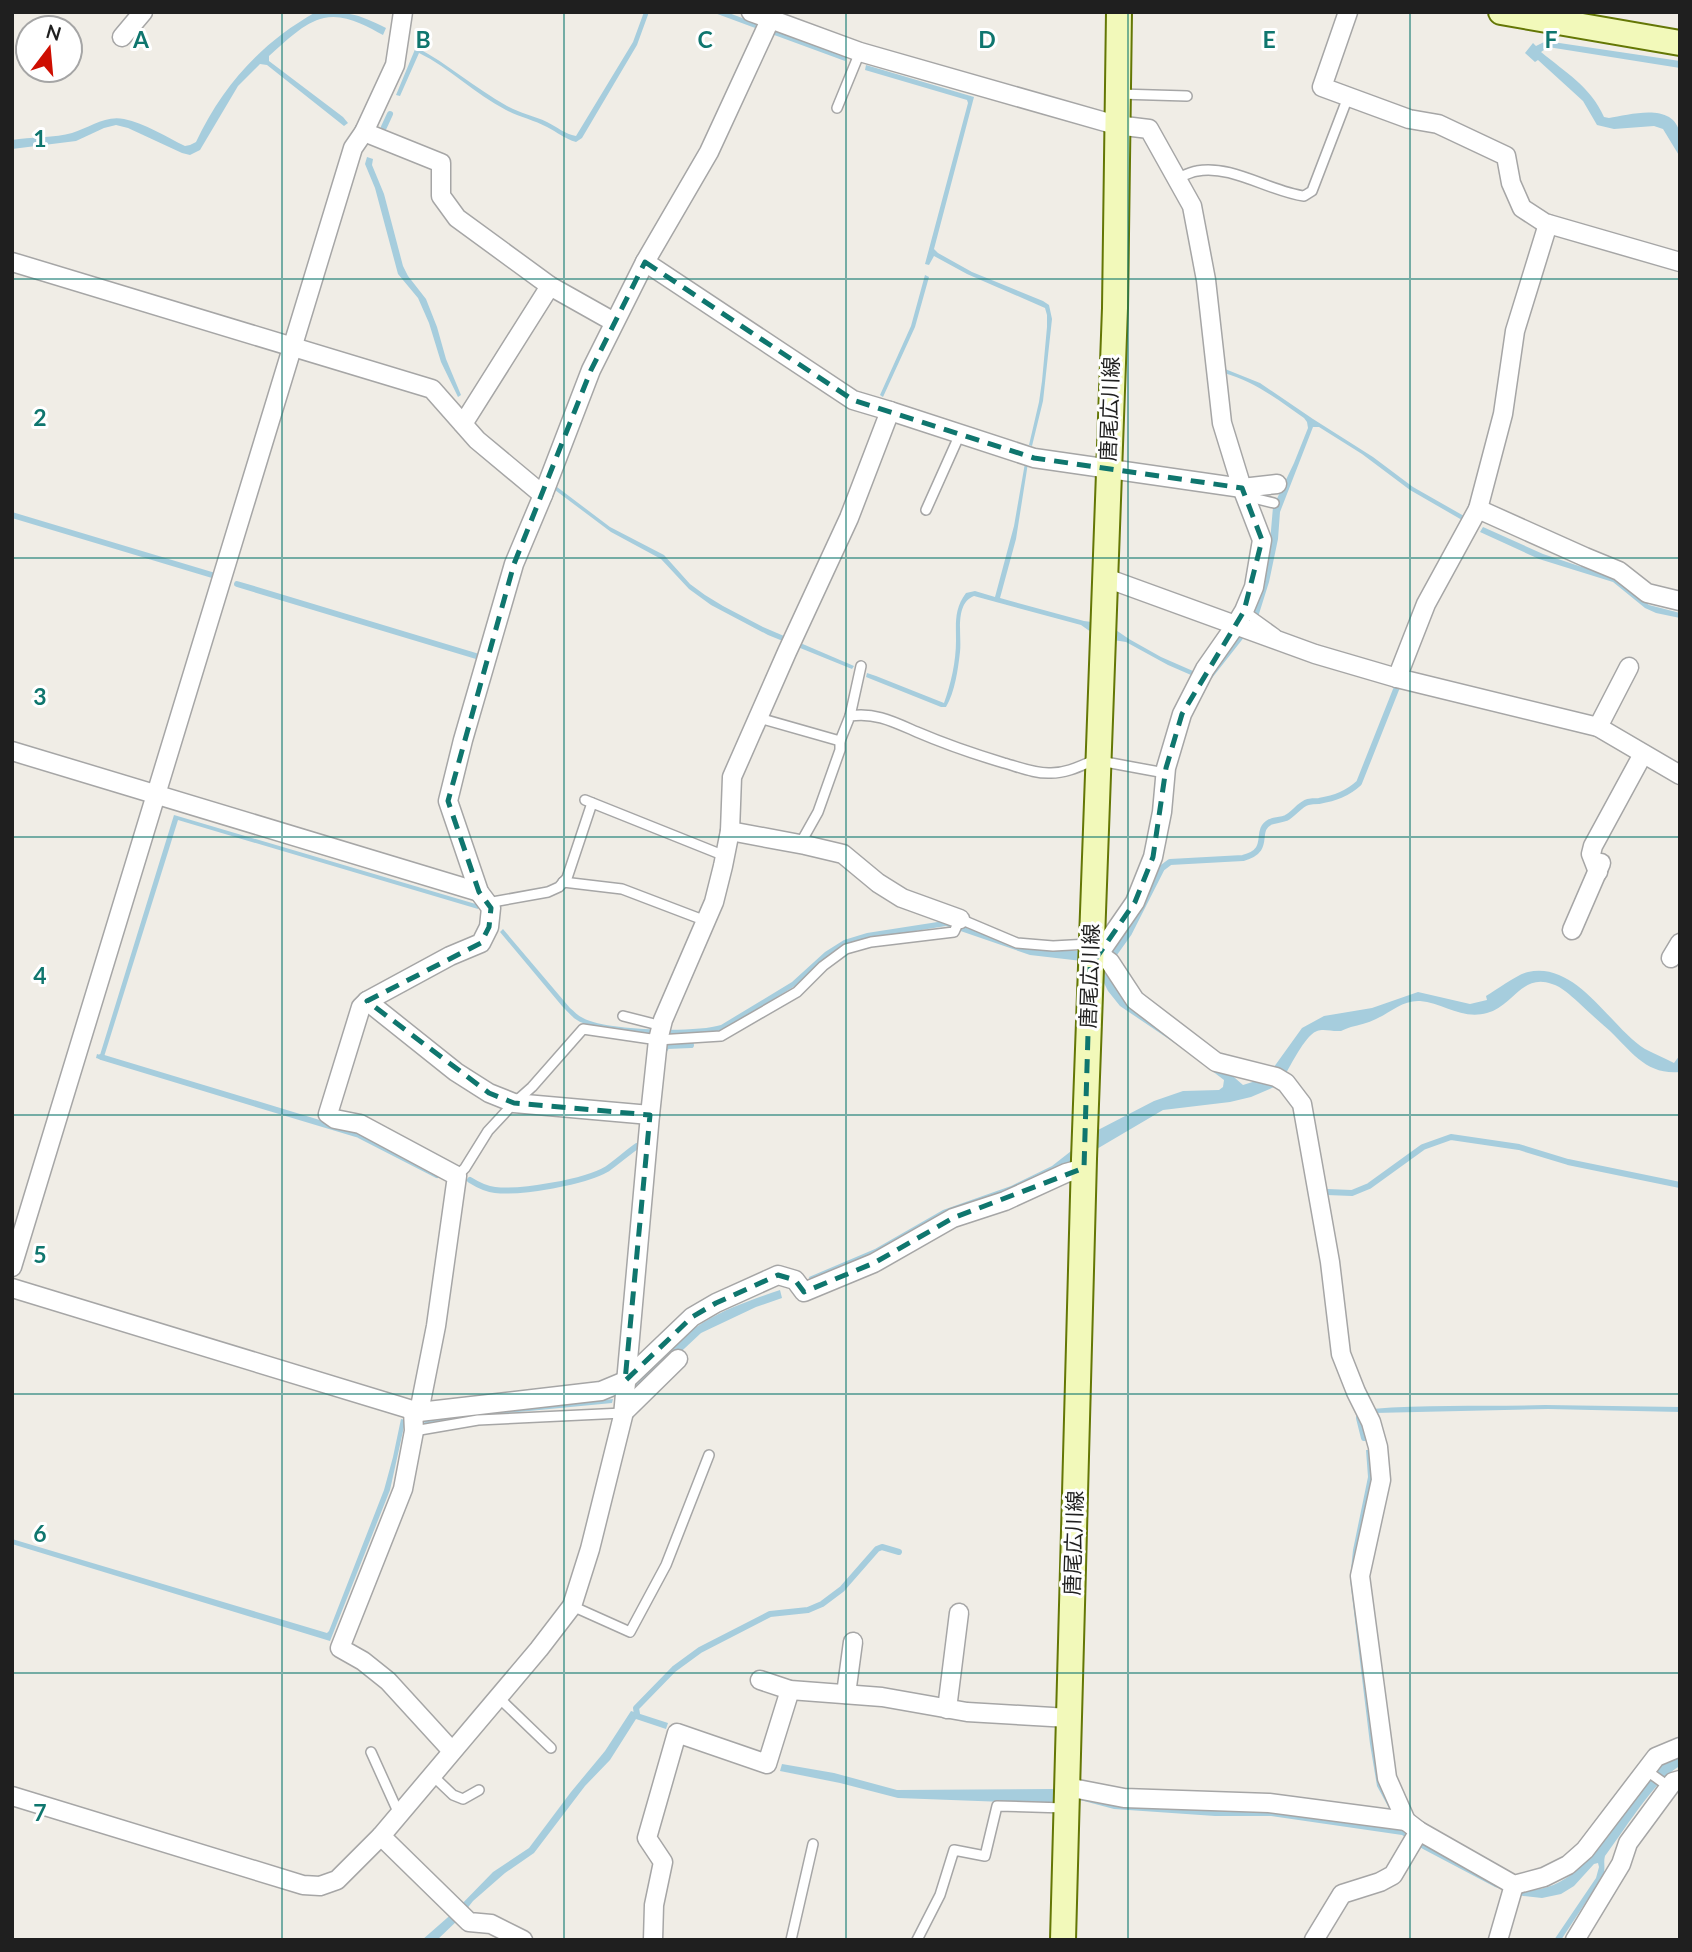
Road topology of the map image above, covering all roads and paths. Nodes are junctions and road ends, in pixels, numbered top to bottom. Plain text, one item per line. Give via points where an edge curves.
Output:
1 (143, 12) edge
2 (402, 12) edge
3 (751, 12) edge
4 (1119, 12) edge
5 (1348, 12) edge
6 (1501, 12) edge
7 (770, 20) junction
8 (122, 37) dead end
9 (1680, 43) edge
10 (860, 52) junction
11 (1117, 94) junction
12 (1187, 96) dead end
13 (1348, 97) junction
14 (837, 108) dead end
15 (1116, 125) junction
16 (364, 132) junction
17 (1177, 179) junction
18 (1548, 224) junction
19 (12, 262) edge
20 (645, 262) junction
21 (1680, 262) edge
22 (550, 286) junction
23 (614, 322) junction
24 (292, 347) junction
25 (890, 411) junction
26 (463, 424) junction
27 (960, 434) junction
28 (1108, 470) junction
29 (1277, 484) dead end
30 (1244, 492) junction
31 (543, 495) junction
32 (1273, 503) dead end
33 (1478, 509) junction
34 (926, 510) dead end
35 (1106, 578) junction
36 (1680, 601) edge
37 (1246, 622) junction
38 (862, 666) dead end
39 (1629, 667) dead end
40 (1397, 678) junction
41 (849, 716) junction
42 (759, 718) junction
43 (1598, 727) junction
44 (840, 741) junction
45 (12, 751) edge
46 (1643, 754) junction
47 (1098, 760) junction
48 (1165, 773) junction
49 (1680, 775) edge
50 (156, 795) junction
51 (730, 831) junction
52 (800, 844) junction
53 (725, 856) junction
54 (564, 882) junction
55 (483, 898) junction
56 (960, 919) junction
57 (706, 921) junction
58 (1572, 930) dead end
59 (1093, 955) junction
60 (367, 1001) junction
61 (623, 1016) dead end
62 (660, 1033) junction
63 (514, 1102) junction
64 (650, 1115) junction
65 (1084, 1155) junction
66 (457, 1176) junction
67 (12, 1267) edge
68 (12, 1288) edge
69 (678, 1359) dead end
70 (625, 1381) junction
71 (416, 1410) junction
72 (623, 1413) junction
73 (414, 1431) junction
74 (709, 1455) dead end
75 (572, 1606) junction
76 (959, 1613) dead end
77 (853, 1642) dead end
78 (760, 1680) dead end
79 (790, 1690) junction
80 (846, 1694) junction
81 (498, 1697) junction
82 (947, 1709) junction
83 (1069, 1718) junction
84 (1680, 1747) edge
85 (551, 1748) dead end
86 (452, 1751) junction
87 (371, 1752) dead end
88 (1647, 1771) junction
89 (432, 1775) junction
90 (1673, 1784) edge
91 (479, 1790) dead end
92 (12, 1796) edge
93 (1067, 1797) junction
94 (399, 1814) junction
95 (1413, 1826) junction
96 (381, 1836) junction
97 (813, 1844) dead end
98 (1514, 1885) junction
99 (523, 1940) edge
100 (653, 1940) edge
101 (790, 1940) edge
102 (917, 1940) edge
103 (1063, 1940) edge
104 (1314, 1940) edge
105 (1499, 1940) edge
106 (1574, 1940) edge

1 - 8 street
2 - 16 street via 395,65
3 - 7 street
4 - 11 main road, 唐尾広川線
5 - 13 street via 1322,87
6 - 9 main road
7 - 10 street
7 - 20 street via 709,152
10 - 14 lane
10 - 15 street
11 - 12 lane
11 - 15 main road, 唐尾広川線
13 - 17 lane via 1312,191 1304,196 1217,171 1198,170
13 - 18 street via 1409,119 1438,124 1506,156 1522,208
15 - 17 street via 1149,129
15 - 28 main road, 唐尾広川線
16 - 22 street via 441,163 441,196 457,218
16 - 24 street via 353,148
17 - 30 street via 1192,206 1206,280 1222,423
18 - 21 street
18 - 33 street via 1516,331 1503,414
19 - 24 street
20 - 23 street
20 - 25 street via 853,400
22 - 23 street
22 - 26 street
23 - 31 street
24 - 26 street via 432,389
24 - 50 street
25 - 27 street
25 - 42 street via 849,518
26 - 31 street
27 - 28 street via 1034,458
27 - 34 lane
28 - 30 street
28 - 35 main road, 唐尾広川線
29 - 30 street
30 - 32 lane
30 - 37 street via 1262,540
31 - 55 street via 514,564 448,801
33 - 36 street via 1619,571 1647,593
33 - 40 street via 1426,604
35 - 37 street
35 - 47 main road, 唐尾広川線
37 - 40 street via 1297,648
37 - 48 street via 1205,669 1182,714
38 - 41 lane
39 - 43 street
40 - 43 street
41 - 44 lane
41 - 47 lane via 884,718 983,757 1038,772 1068,771
42 - 44 lane
42 - 51 street via 732,777
43 - 46 street
44 - 52 lane via 818,812
45 - 50 street
46 - 49 street
46 - 58 street via 1593,846 1591,854 1599,868
47 - 48 lane
47 - 59 main road, 唐尾広川線
48 - 59 street via 1153,857 1135,902
50 - 55 street
50 - 67 street
51 - 52 street
51 - 53 street
52 - 56 street via 843,854 902,898
53 - 54 lane via 589,801
53 - 57 street
54 - 55 lane via 548,892
54 - 57 lane via 622,889
55 - 60 street via 491,908 481,943
56 - 59 lane via 1017,943
56 - 62 lane via 954,932 846,949 797,992 721,1036
57 - 62 street
59 - 65 main road, 唐尾広川線
59 - 95 street via 1110,962 1135,1000 1216,1062 1276,1077 1302,1104 1341,1353 1378,1447 1381,1480 1360,1576 1387,1778
60 - 63 street via 456,1072
60 - 66 street via 361,1007 328,1115 360,1124
61 - 62 lane
62 - 63 lane via 583,1029
62 - 64 street
63 - 64 street
63 - 66 lane
64 - 70 street
65 - 70 street via 1066,1173 953,1218 874,1263 804,1292 795,1280 778,1275 716,1303 692,1317
65 - 83 main road, 唐尾広川線
66 - 71 street via 436,1326
68 - 71 street
69 - 72 street
70 - 71 street via 601,1391
70 - 72 street
71 - 73 street
72 - 73 lane via 478,1420
72 - 75 street
73 - 86 street via 403,1489 340,1648 388,1681
74 - 75 lane via 666,1565 630,1632
75 - 81 street
76 - 82 street
77 - 80 street
78 - 79 street
79 - 80 street
79 - 100 street via 767,1764 677,1733 647,1838 663,1862
80 - 82 street
81 - 85 lane
81 - 86 street
82 - 83 street
83 - 93 main road, 唐尾広川線
84 - 88 street via 1656,1757
86 - 89 street
87 - 94 lane
88 - 90 lane
88 - 98 street via 1569,1865
89 - 91 lane via 463,1799
89 - 94 street
90 - 106 street via 1629,1843
92 - 96 street via 303,1885 337,1880
93 - 95 street via 1269,1803
93 - 102 lane via 997,1806 985,1856 954,1850 940,1895
93 - 103 main road, 唐尾広川線
94 - 96 street
95 - 98 street
95 - 104 street via 1393,1875 1342,1894
96 - 99 street via 469,1922 491,1924
97 - 101 lane
98 - 105 street

